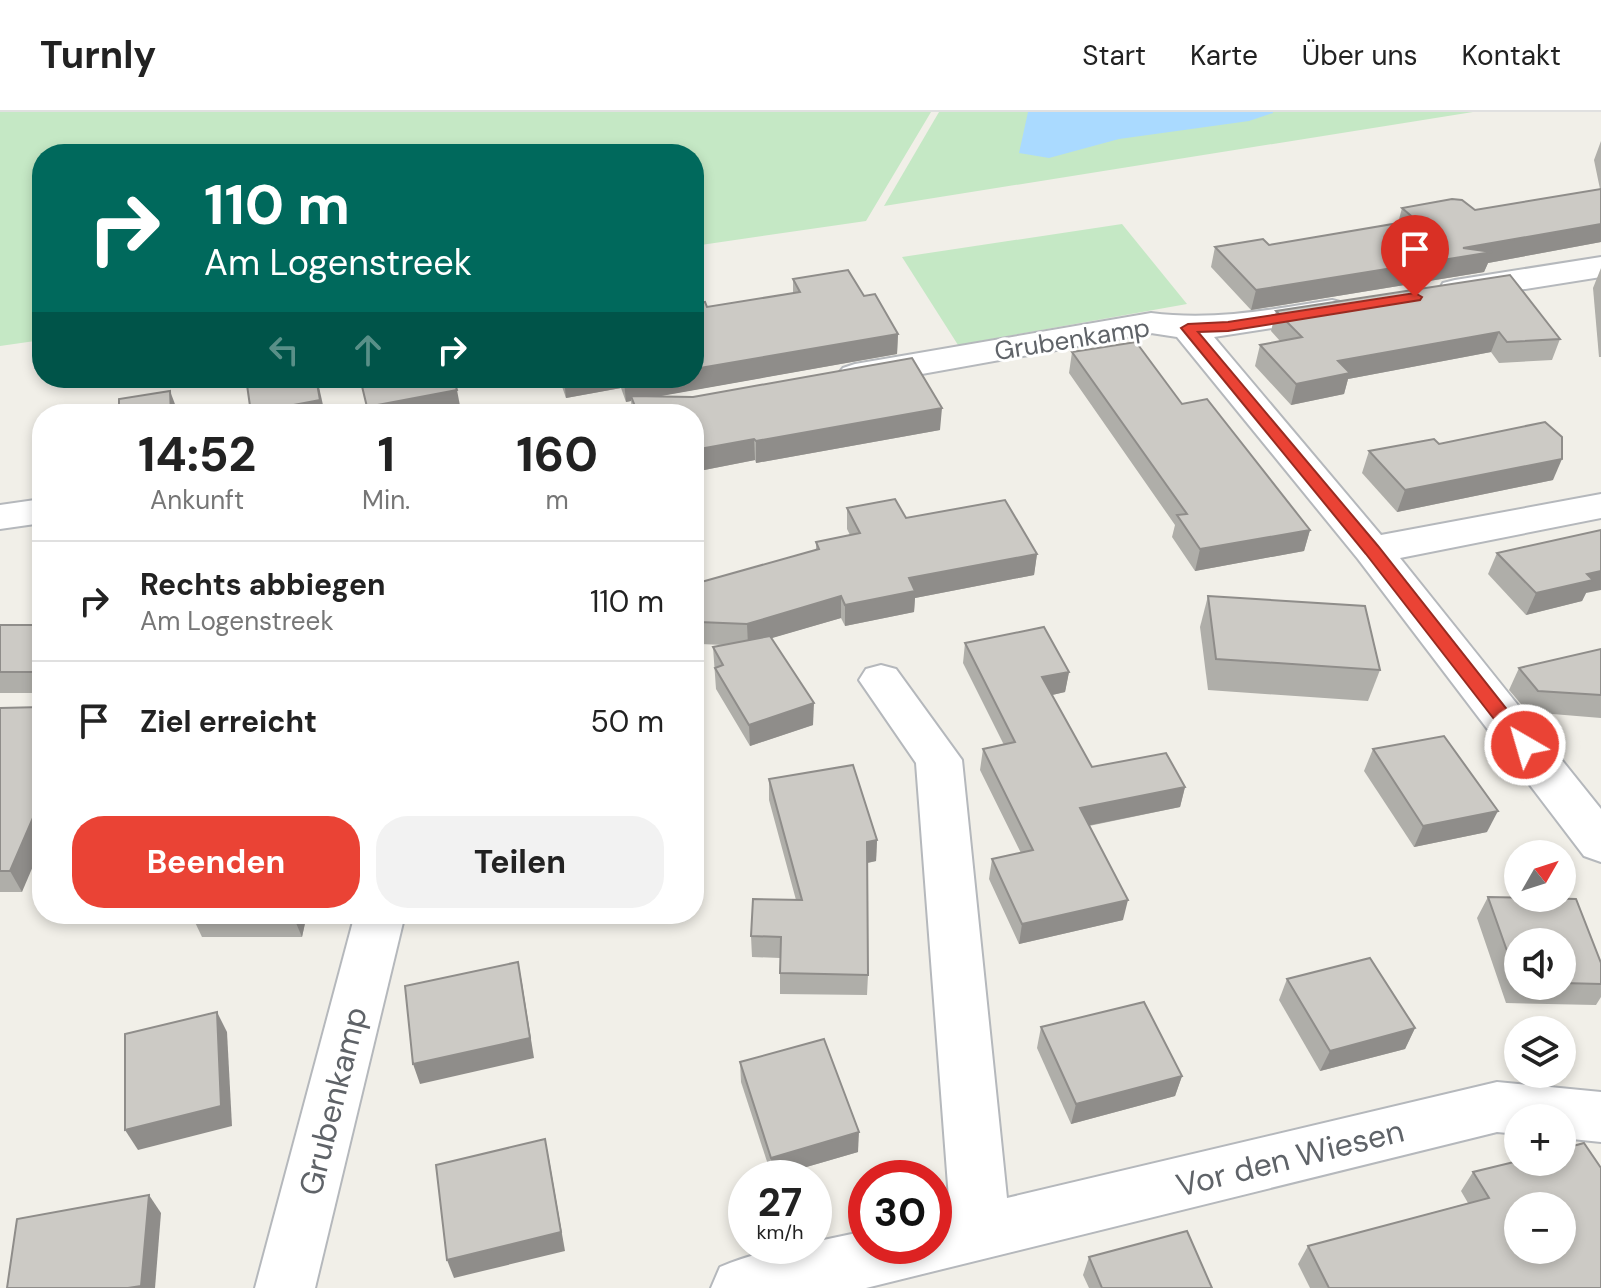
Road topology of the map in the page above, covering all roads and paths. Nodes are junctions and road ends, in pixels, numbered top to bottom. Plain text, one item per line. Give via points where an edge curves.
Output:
1 (1601, 267) edge
2 (1430, 294) edge
3 (1368, 304) edge
4 (1188, 328) junction
5 (823, 381) edge
6 (1601, 506) edge
7 (32, 512) edge
8 (0, 517) edge
9 (1372, 550) junction
10 (881, 680) dead end
11 (1601, 843) edge
12 (377, 924) edge
13 (1601, 1117) edge
14 (957, 1238) edge
15 (848, 1263) edge
16 (285, 1288) edge
17 (741, 1288) edge

1 - 2 street
3 - 4 street via 1228,327
4 - 5 street, Grubenkamp via 1151,323
4 - 9 street, Grubenkamp
6 - 9 street
7 - 8 street
9 - 11 street, Grubenkamp
10 - 14 street, Vor den Wiesen via 939,760
12 - 16 street, Grubenkamp
13 - 14 street, Vor den Wiesen via 1497,1107
15 - 17 street

